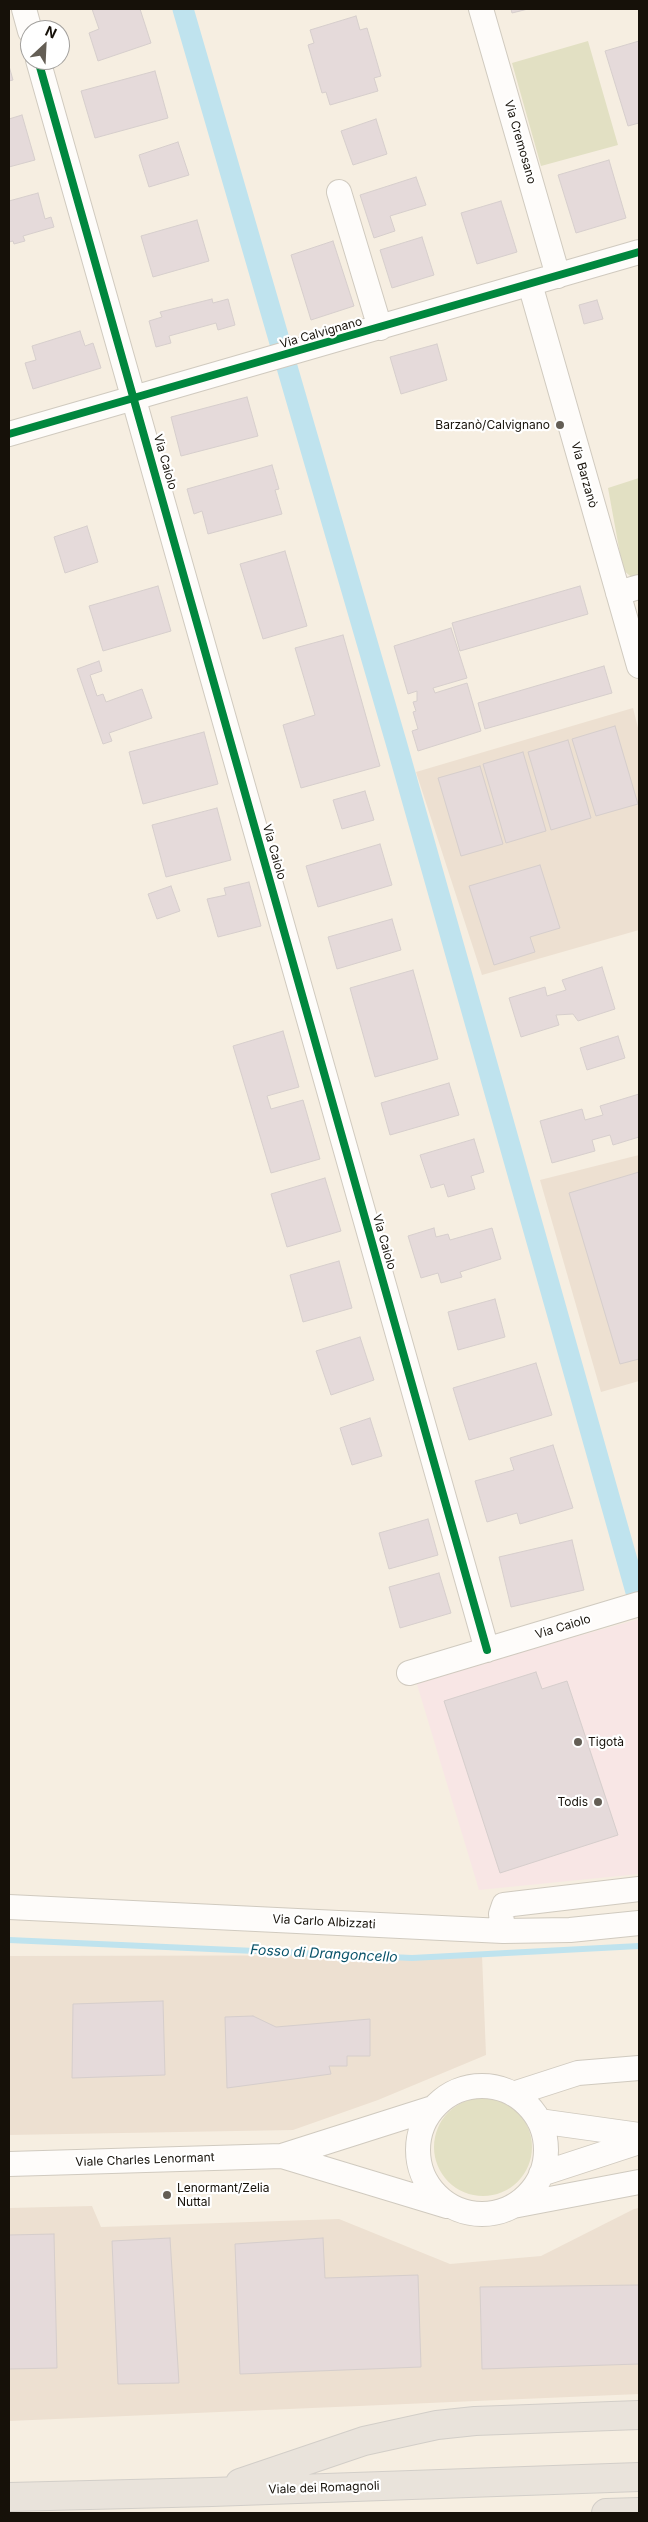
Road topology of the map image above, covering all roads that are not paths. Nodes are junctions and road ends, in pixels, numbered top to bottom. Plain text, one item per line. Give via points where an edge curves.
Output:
1 (481, 9) edge
2 (41, 70) edge
3 (339, 192) dead end
4 (639, 252) edge
5 (558, 276) junction
6 (530, 284) junction
7 (380, 328) junction
8 (135, 397) junction
9 (9, 434) edge
10 (628, 590) edge
11 (639, 666) edge
12 (639, 1604) edge
13 (487, 1650) junction
14 (409, 1673) dead end
15 (639, 1889) edge
16 (9, 1907) edge
17 (639, 1923) edge
18 (502, 1931) junction
19 (639, 2068) edge
20 (513, 2094) junction
21 (433, 2108) junction
22 (539, 2121) junction
23 (639, 2135) edge
24 (639, 2142) edge
25 (282, 2156) junction
26 (9, 2164) edge
27 (541, 2174) junction
28 (639, 2182) edge
29 (512, 2207) junction
30 (457, 2209) junction
31 (639, 2415) edge
32 (639, 2477) edge
33 (212, 2492) junction
34 (9, 2497) edge
35 (639, 2512) edge
36 (606, 2513) edge

1 - 5 street, Via Cremosano
2 - 8 street, Via Caiolo
3 - 7 street, Via Calvignano
4 - 5 street, Via Calvignano
5 - 6 street, Via Calvignano
6 - 7 street, Via Calvignano
6 - 10 street, Via Barzanò
7 - 8 street, Via Calvignano
8 - 9 street, Via Calvignano
8 - 13 street, Via Caiolo
10 - 11 street, Via Barzanò
12 - 13 street, Via Caiolo
13 - 14 street, Via Caiolo
15 - 18 street via 504,1904
16 - 18 street, Via Carlo Albizzati
17 - 18 street, Via Carlo Albizzati via 570,1930
19 - 20 street via 578,2073
20 - 21 street via 492,2087 470,2087 450,2094
20 - 22 street
21 - 25 street, Viale Charles Lenormant
21 - 30 street via 422,2125 417,2145 419,2165 427,2183 440,2198
22 - 23 street
22 - 27 street via 545,2138 546,2156
24 - 27 street
25 - 26 street, Viale Charles Lenormant
25 - 30 street, Viale Charles Lenormant
27 - 29 street via 534,2187
28 - 29 street
29 - 30 street via 494,2213 475,2214
31 - 33 main road via 437,2425 382,2436
32 - 33 main road, Viale dei Romagnoli
33 - 34 main road, Viale dei Romagnoli
35 - 36 main road

